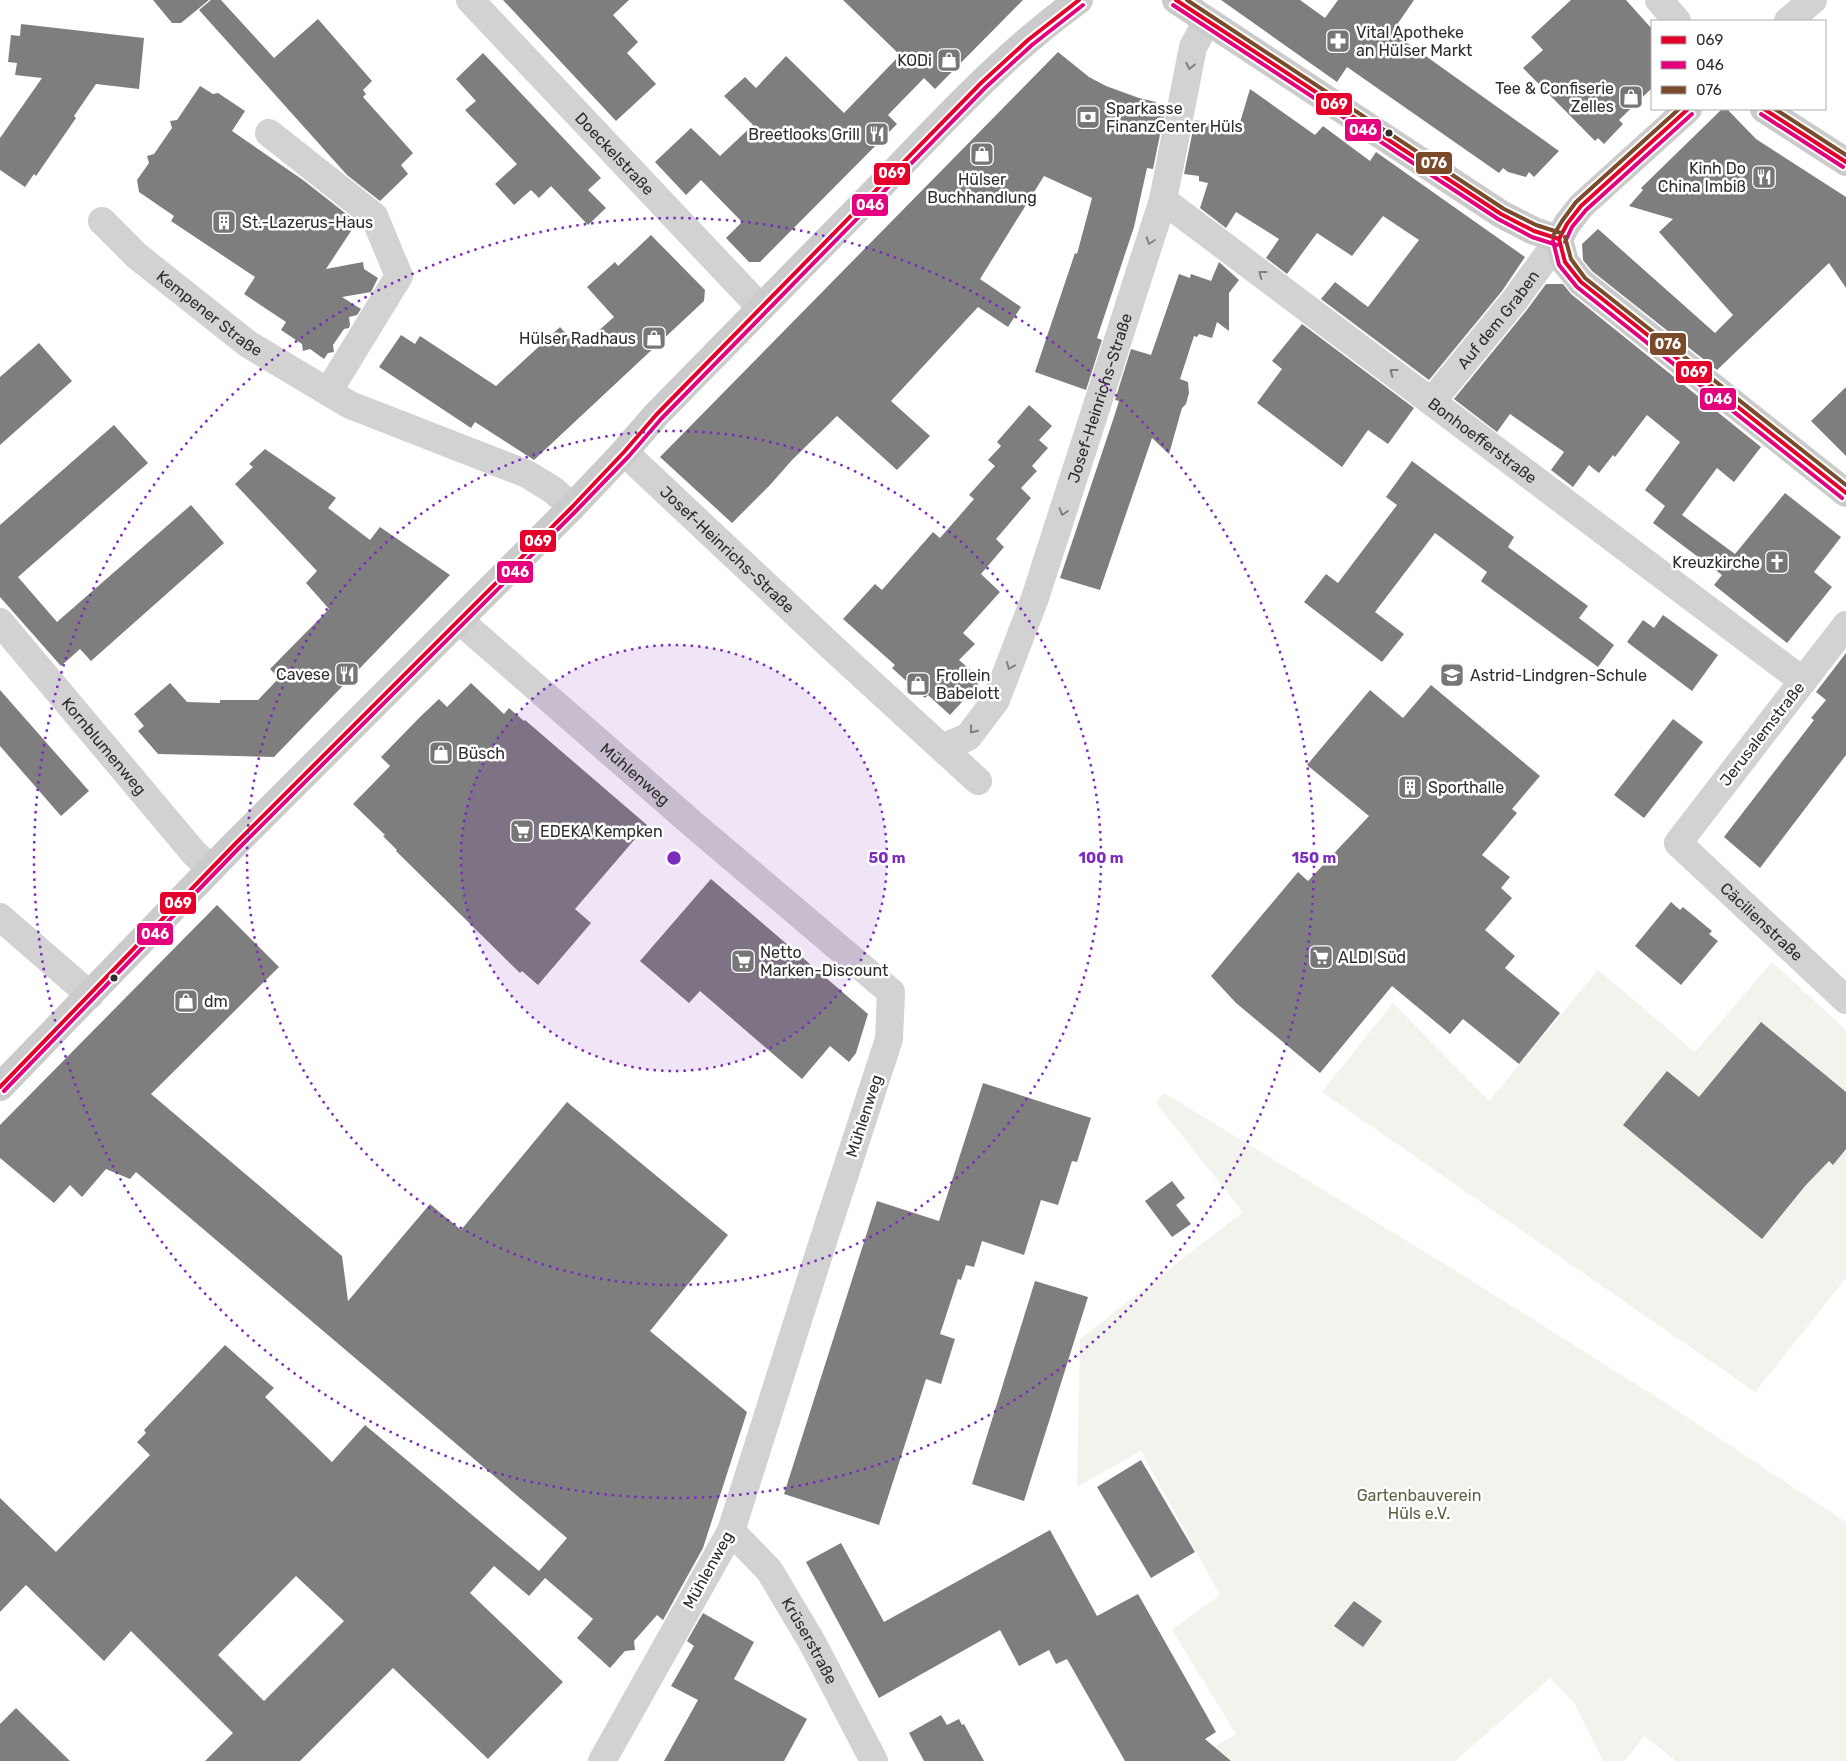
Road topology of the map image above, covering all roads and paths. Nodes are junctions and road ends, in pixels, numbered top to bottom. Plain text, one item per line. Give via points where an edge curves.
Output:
1 (470, 0) edge
2 (1079, 0) edge
3 (1176, 0) edge
4 (1659, 0) edge
5 (1813, 0) edge
6 (1049, 11) edge
7 (1677, 20) edge
8 (1789, 20) edge
9 (1207, 21) junction
10 (1687, 110) edge
11 (1766, 110) edge
12 (269, 133) dead end
13 (1846, 162) edge
14 (1163, 200) junction
15 (102, 221) dead end
16 (1559, 239) junction
17 (760, 308) junction
18 (328, 392) junction
19 (1432, 401) junction
20 (624, 452) junction
21 (1846, 493) edge
22 (572, 507) junction
23 (459, 620) junction
24 (0, 622) edge
25 (1846, 625) edge
26 (1803, 681) junction
27 (942, 748) junction
28 (978, 781) dead end
29 (1678, 842) joint
30 (210, 869) junction
31 (0, 917) edge
32 (90, 995) junction
33 (1846, 1000) edge
34 (0, 1087) edge
35 (731, 1531) junction
36 (602, 1761) edge
37 (874, 1761) edge

1 - 17 street, Doeckelstraße
2 - 6 street
3 - 9 street
4 - 7 street
5 - 8 street
6 - 17 street via 998,67
9 -> 14 street, Josef-Heinrichs-Straße via 1193,46
9 - 16 street via 1501,214 1534,231
10 - 16 street, Auf dem Graben via 1581,206
11 - 13 street
12 - 18 street via 374,216 399,276
19 -> 14 street, Bonhoefferstraße
14 -> 27 street, Josef-Heinrichs-Straße via 1035,598 996,700 968,737
15 - 18 street, Kempener Straße via 137,256 248,344
16 - 19 street, Auf dem Graben via 1514,301
16 - 21 street via 1565,262 1581,282
17 - 20 street
18 - 22 street, Kempener Straße via 350,406 527,474
19 - 26 street, Bonhoefferstraße
20 - 22 street
20 - 27 street, Josef-Heinrichs-Straße
22 - 23 street
23 - 30 street
23 - 35 street, Mühlenweg via 891,992 889,1039
24 - 30 street, Kornblumenweg
25 - 26 street, Jerusalemstraße
26 - 29 street, Jerusalemstraße
27 - 28 street, Josef-Heinrichs-Straße
29 - 33 street, Cäcilienstraße
30 - 32 street
31 - 32 street
32 - 34 street
35 - 36 street, Mühlenweg
35 - 37 street, Krüserstraße via 769,1570 813,1644

